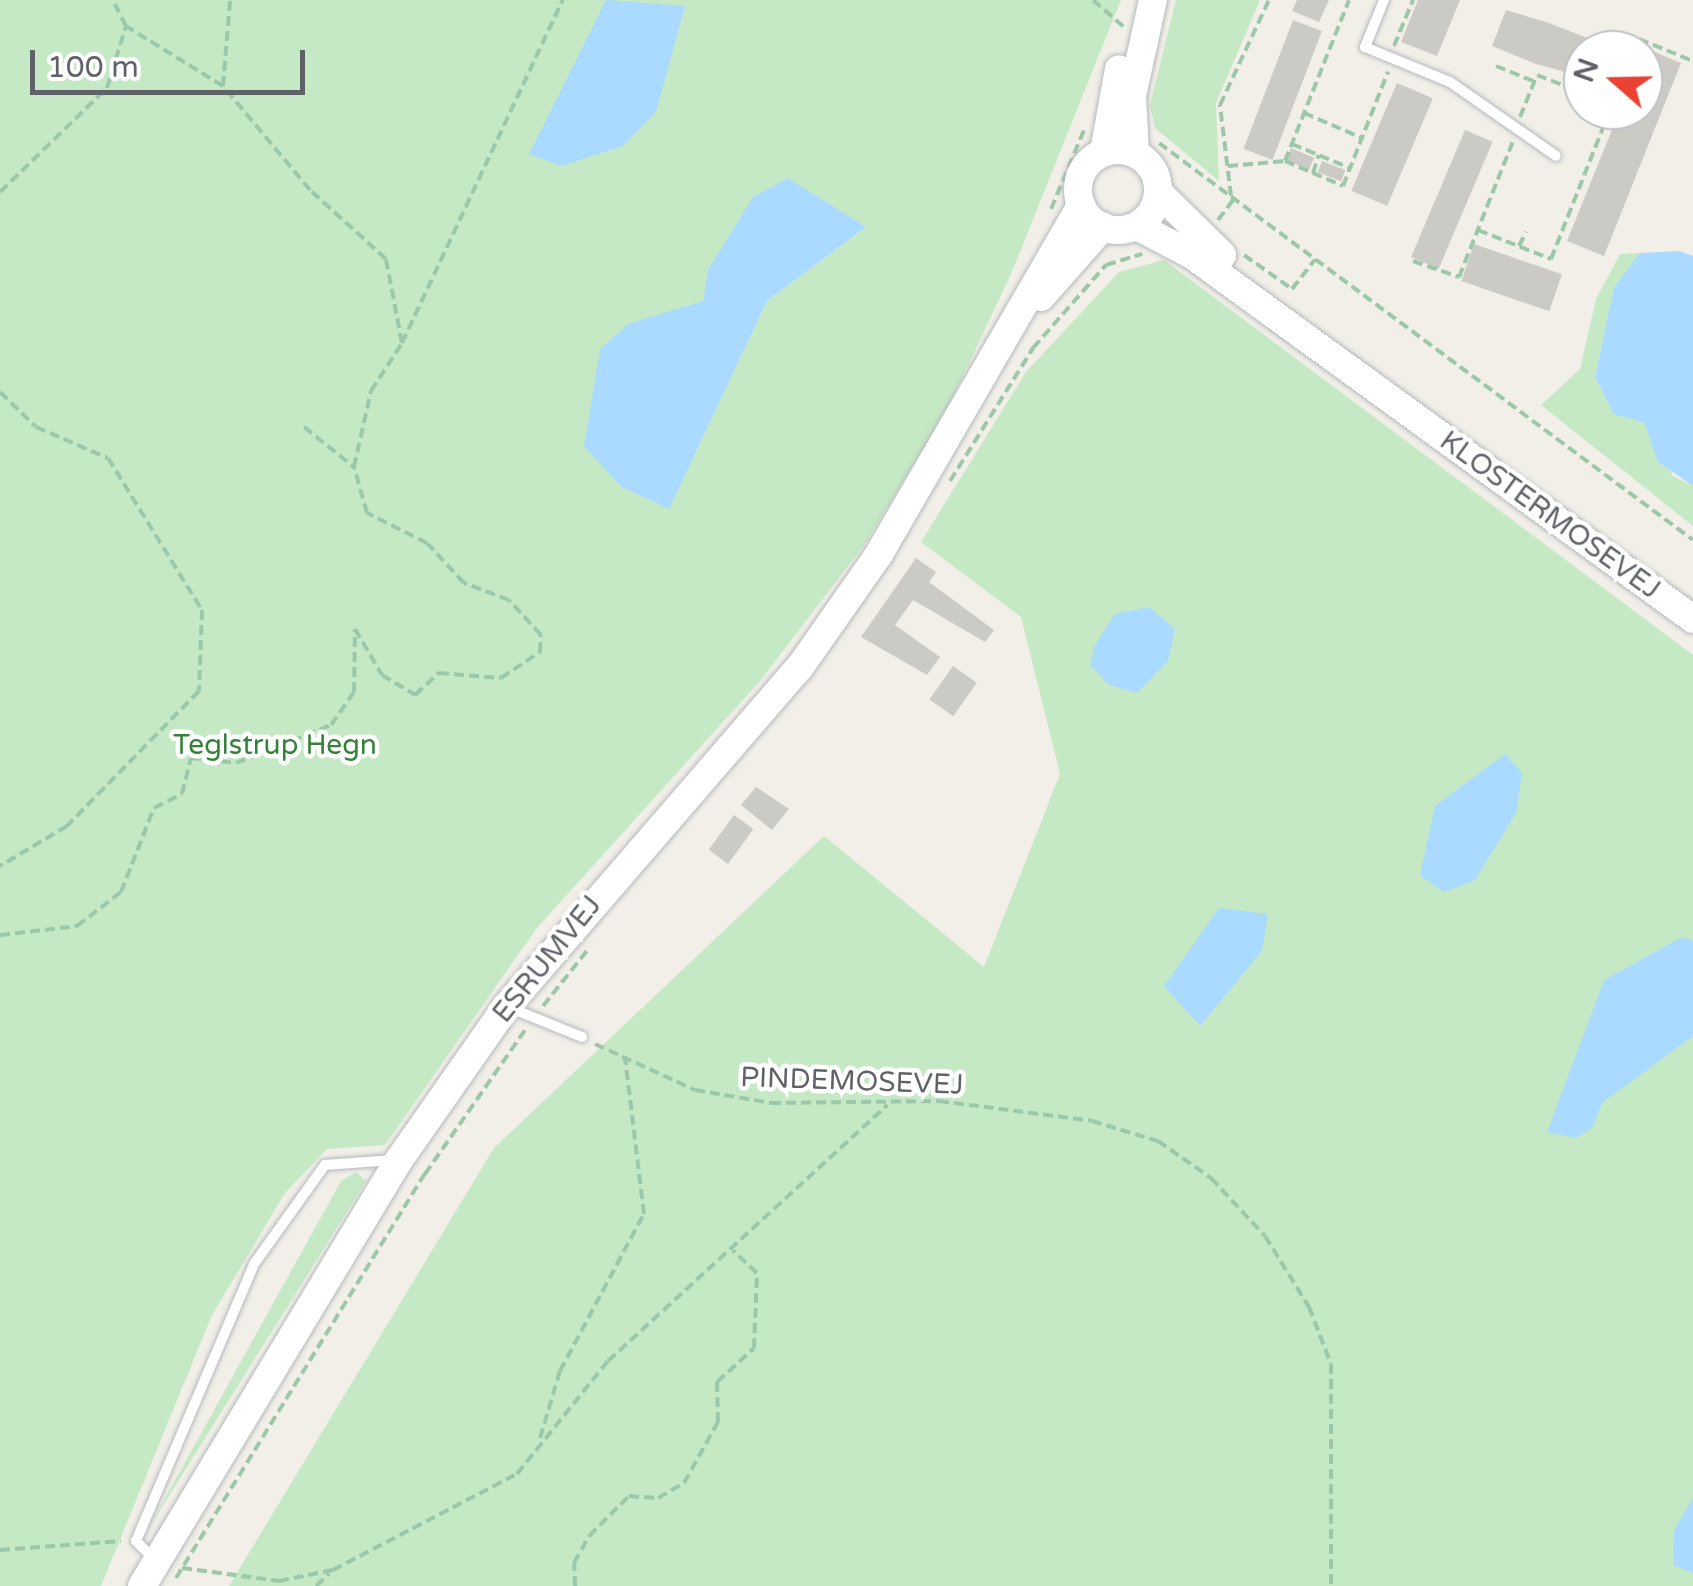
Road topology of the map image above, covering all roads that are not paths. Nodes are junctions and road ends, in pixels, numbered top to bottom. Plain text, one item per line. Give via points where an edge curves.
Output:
1 (1138, 0) edge
2 (1153, 0) edge
3 (1384, 0) edge
4 (1144, 146) junction
5 (1104, 152) junction
6 (1556, 156) dead end
7 (1158, 192) junction
8 (1081, 205) junction
9 (1136, 226) junction
10 (1103, 227) junction
11 (992, 362) junction
12 (1407, 409) junction
13 (1693, 619) edge
14 (518, 1015) junction
15 (582, 1037) road end
16 (399, 1160) junction
17 (170, 1572) edge
18 (142, 1586) edge

1 - 5 main road
2 - 4 main road via 1132,96
3 - 6 lane via 1365,48 1395,52 1450,82
4 - 5 main road
4 - 7 main road
5 - 8 main road via 1081,174
7 - 9 main road
7 - 12 main road, KLOSTERMOSEVEJ via 1171,214
8 - 10 main road
8 - 11 main road, ESRUMVEJ via 1047,254
9 - 10 main road
9 - 12 main road, KLOSTERMOSEVEJ via 1192,255
10 - 11 main road, ESRUMVEJ
11 - 14 main road, ESRUMVEJ via 800,668
12 - 13 main road, KLOSTERMOSEVEJ
14 - 15 lane
14 - 16 main road, ESRUMVEJ
16 - 17 main road, ESRUMVEJ
16 - 17 lane via 326,1165 295,1198 187,1405 136,1540
17 - 18 main road, ESRUMVEJ

